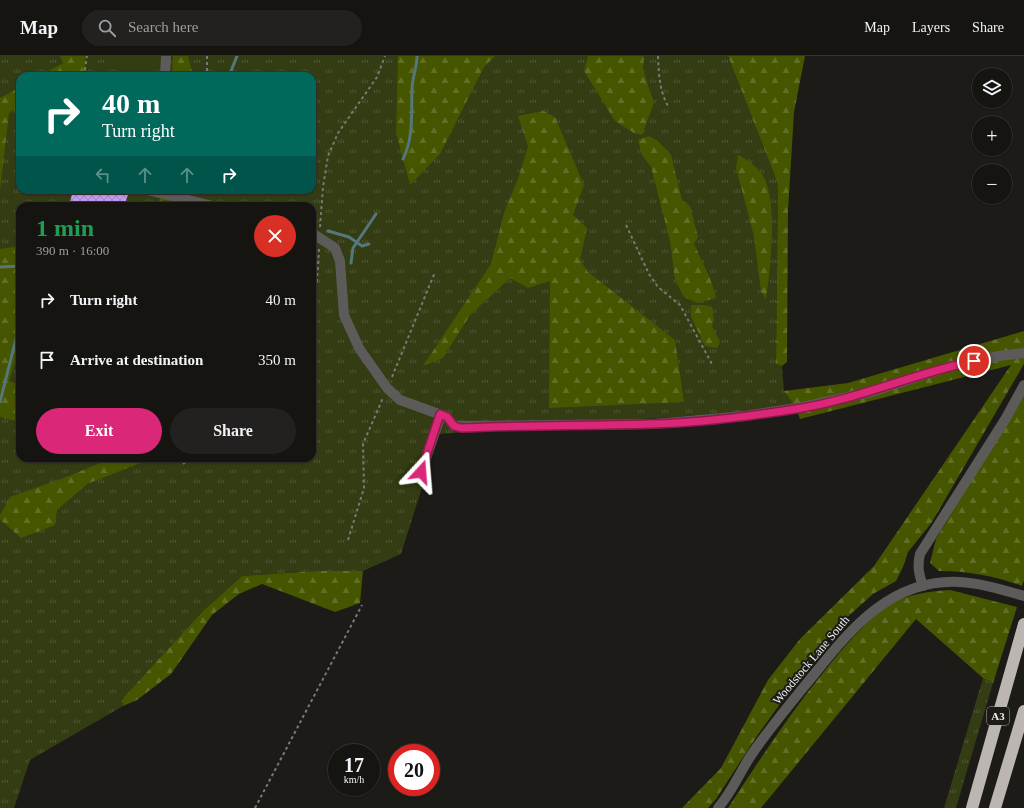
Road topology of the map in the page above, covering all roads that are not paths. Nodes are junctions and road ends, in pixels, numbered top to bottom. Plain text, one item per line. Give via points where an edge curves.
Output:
1 (166, 56) edge
2 (165, 72) edge
3 (164, 194) edge
4 (196, 202) edge
5 (316, 231) edge
6 (1024, 353) edge
7 (1024, 385) edge
8 (440, 414) junction
9 (421, 472) dead end
10 (923, 586) junction
11 (1024, 596) edge
12 (1024, 624) edge
13 (1024, 711) edge
14 (718, 808) edge
15 (972, 808) edge
16 (995, 808) edge

1 - 2 street
3 - 4 street
5 - 8 street via 335,248 340,261 344,315 359,348 400,400
6 - 8 street via 948,366 871,392 803,408 745,416 653,424 461,428 454,426 447,417
7 - 10 street via 920,554 919,573
8 - 9 street
10 - 11 street, Woodstock Lane South via 957,582
10 - 14 street, Woodstock Lane South via 880,605 841,640 754,751
12 - 15 highway, A3
13 - 16 highway, A3

